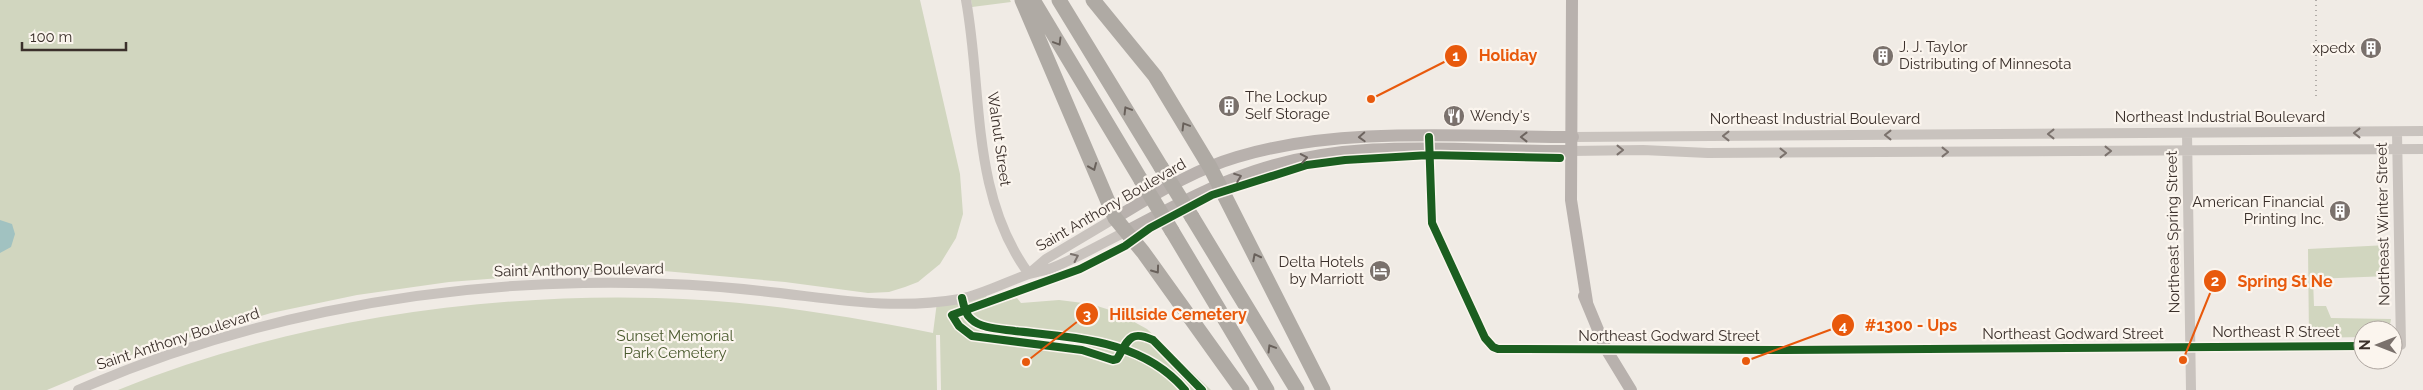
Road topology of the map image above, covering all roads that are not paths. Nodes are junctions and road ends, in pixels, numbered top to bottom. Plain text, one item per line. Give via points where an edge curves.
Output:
1 (966, 0) edge
2 (1022, 0) edge
3 (1033, 0) edge
4 (1059, 0) edge
5 (1093, 0) edge
6 (1572, 0) edge
7 (2423, 131) edge
8 (2397, 133) junction
9 (2187, 134) junction
10 (1573, 137) junction
11 (1430, 142) junction
12 (2423, 149) edge
13 (2396, 150) junction
14 (1571, 151) junction
15 (2187, 151) junction
16 (1210, 167) junction
17 (1220, 185) junction
18 (1115, 218) junction
19 (1125, 232) junction
20 (1029, 274) junction
21 (962, 298) junction
22 (2397, 320) edge
23 (2190, 346) junction
24 (2353, 346) edge
25 (1606, 349) junction
26 (78, 390) edge
27 (1185, 390) edge
28 (1242, 390) edge
29 (1267, 390) edge
30 (1297, 390) edge
31 (1323, 390) edge
32 (1631, 390) edge
33 (2191, 390) edge

1 - 20 street, Walnut Street via 985,171 997,214 1013,252
2 -> 18 highway
3 -> 29 highway, bridge
30 -> 4 highway, bridge
16 -> 5 highway via 1155,76
6 - 10 main road
7 - 8 street, Northeast Industrial Boulevard
8 -> 9 street, Northeast Industrial Boulevard
8 - 13 street, Northeast Winter Street
9 -> 10 street, Northeast Industrial Boulevard
9 - 15 street, Northeast Spring Street
10 -> 11 main road, Northeast Industrial Boulevard
10 - 14 main road
11 - 14 main road, Northeast Industrial Boulevard
11 -> 16 main road, Northeast Industrial Boulevard via 1362,137 1287,145 1235,157
17 -> 11 main road, Northeast Industrial Boulevard via 1256,170 1321,155
11 - 25 street, Northeast Godward Street via 1432,223 1489,344 1504,350
12 - 13 street, Northeast Industrial Boulevard
13 - 15 street, Northeast Industrial Boulevard
13 - 22 street, Northeast Winter Street
14 -> 15 street, Northeast Industrial Boulevard via 1643,150 1708,154
14 - 25 main road via 1572,212 1587,302
15 - 23 street, Northeast Spring Street
16 - 17 highway
16 - 18 main road, Saint Anthony Boulevard via 1180,180
17 - 19 main road, Saint Anthony Boulevard
31 -> 17 highway
18 - 19 highway
18 - 20 street, Saint Anthony Boulevard via 1046,259
20 -> 19 street, Saint Anthony Boulevard via 1049,269
19 -> 28 highway via 1143,252
20 - 21 street, Saint Anthony Boulevard
21 - 26 street, Saint Anthony Boulevard via 894,306 704,285 584,283 484,288 343,309 286,322 166,357
21 - 27 street via 966,313 976,323 1097,341 1123,348 1163,368
23 - 24 street, Northeast R Street
23 - 25 street, Northeast Godward Street
23 - 33 street, Northeast Spring Street
25 - 32 main road

